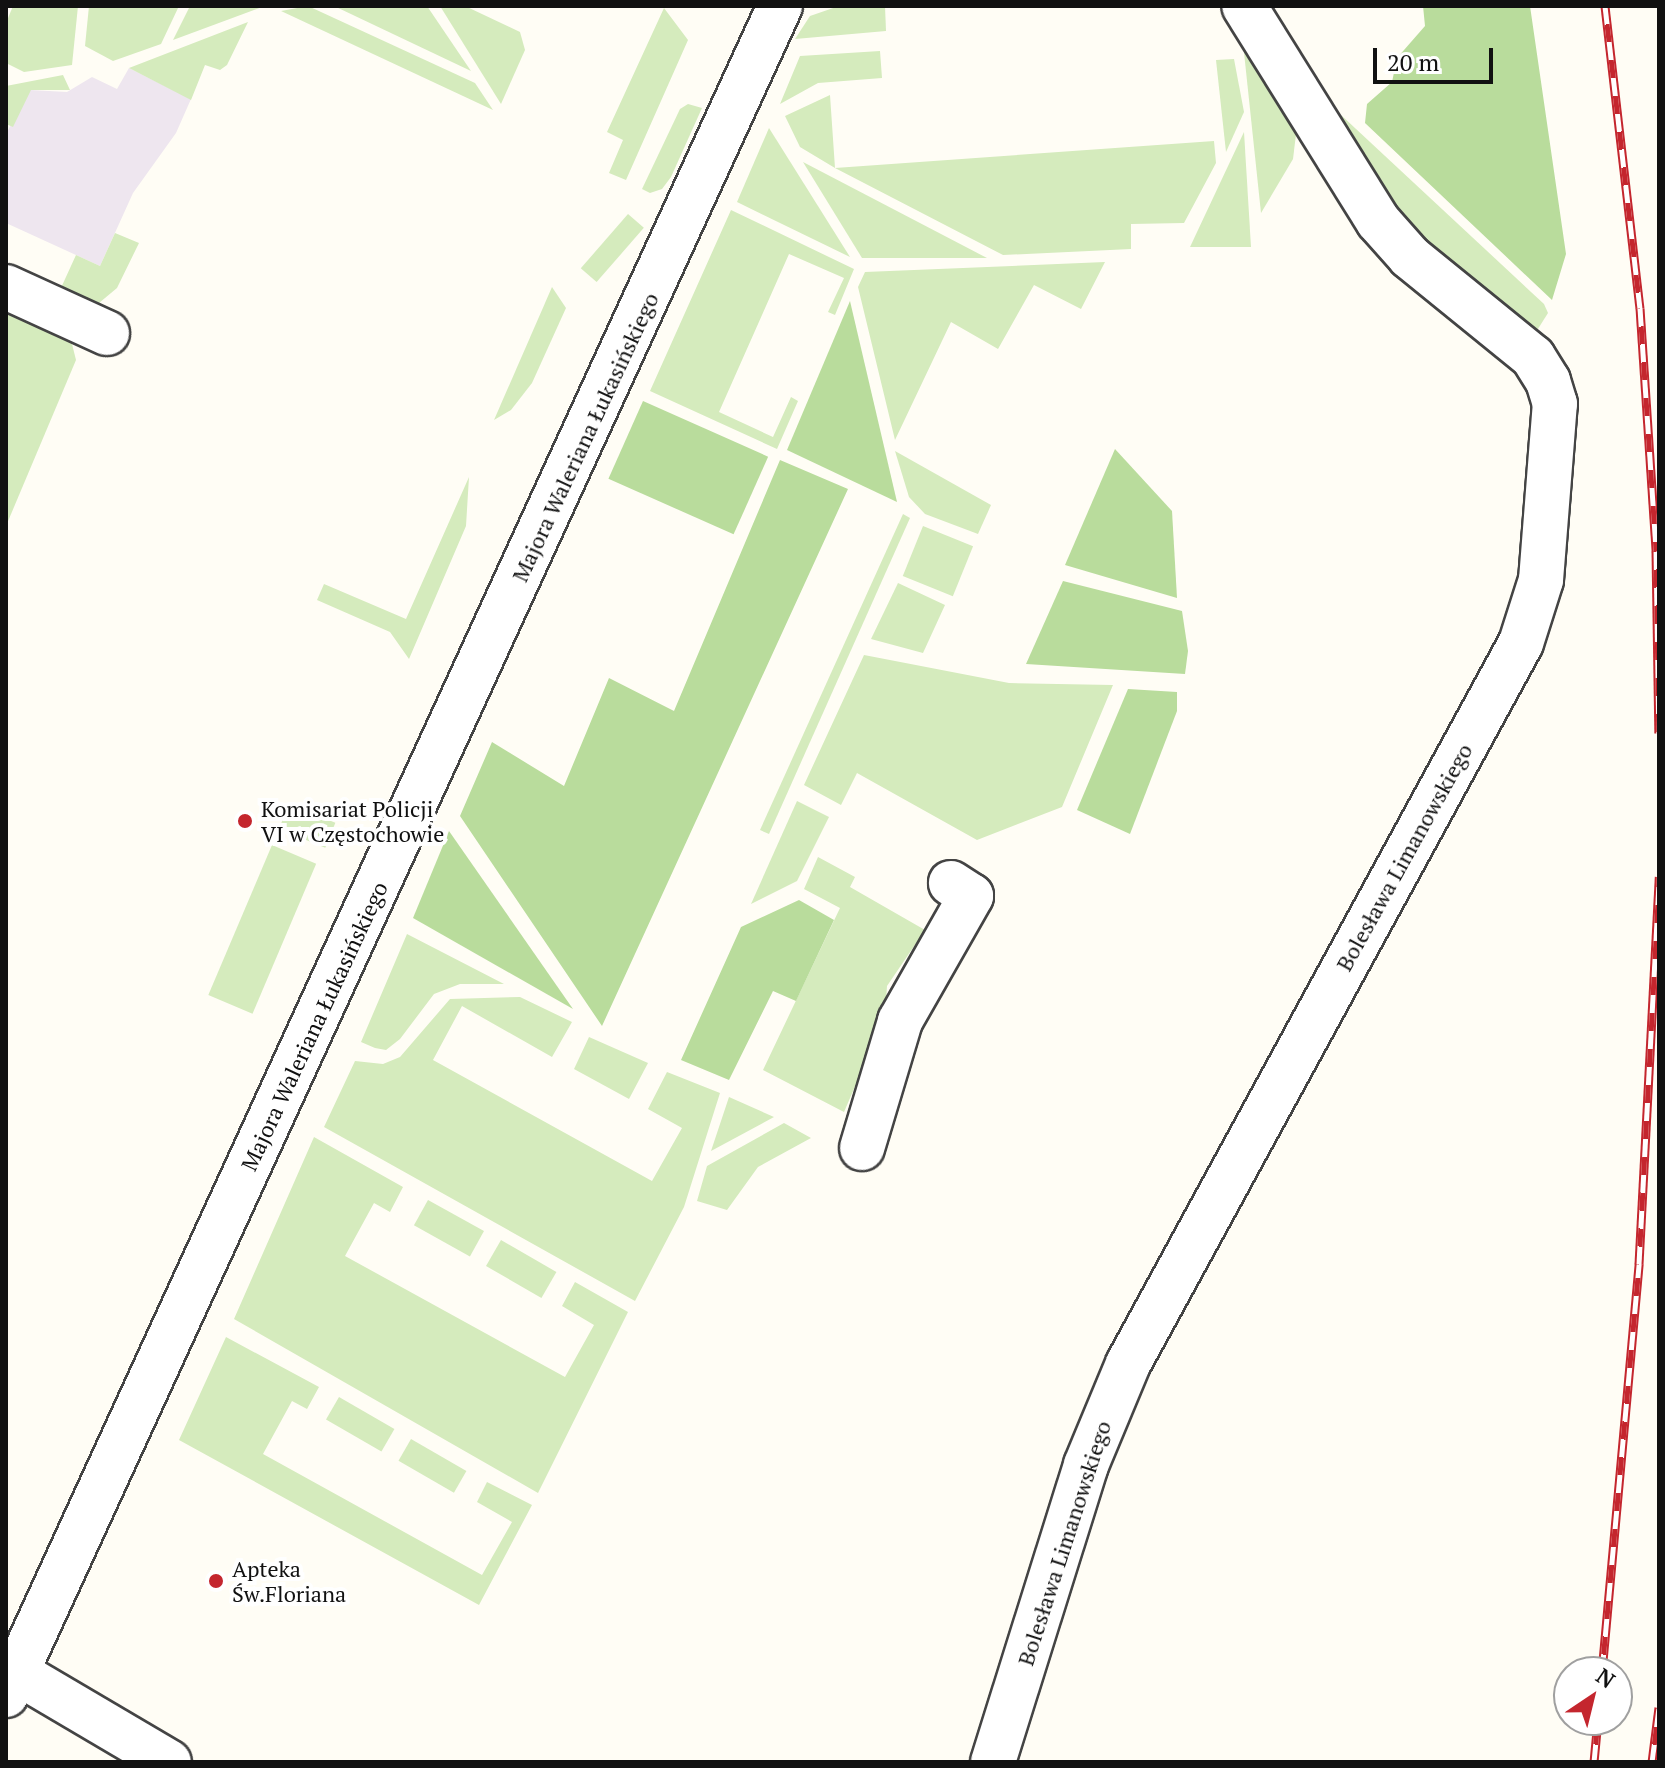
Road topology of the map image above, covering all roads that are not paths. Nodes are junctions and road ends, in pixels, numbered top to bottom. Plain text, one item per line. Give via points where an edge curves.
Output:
1 (780, 6) edge
2 (1244, 6) edge
3 (6, 287) edge
4 (107, 333) dead end
5 (951, 883) dead end
6 (862, 1148) dead end
7 (9, 1678) edge
8 (169, 1762) edge
9 (993, 1762) edge

1 - 7 street, Majora Waleriana Łukasińskiego
2 - 9 street, Bolesława Limanowskiego via 1378,221 1410,257 1533,357 1548,381 1555,404 1541,580 1521,643 1128,1364 1086,1465
3 - 4 street
5 - 6 street via 971,896 900,1021
7 - 8 street

